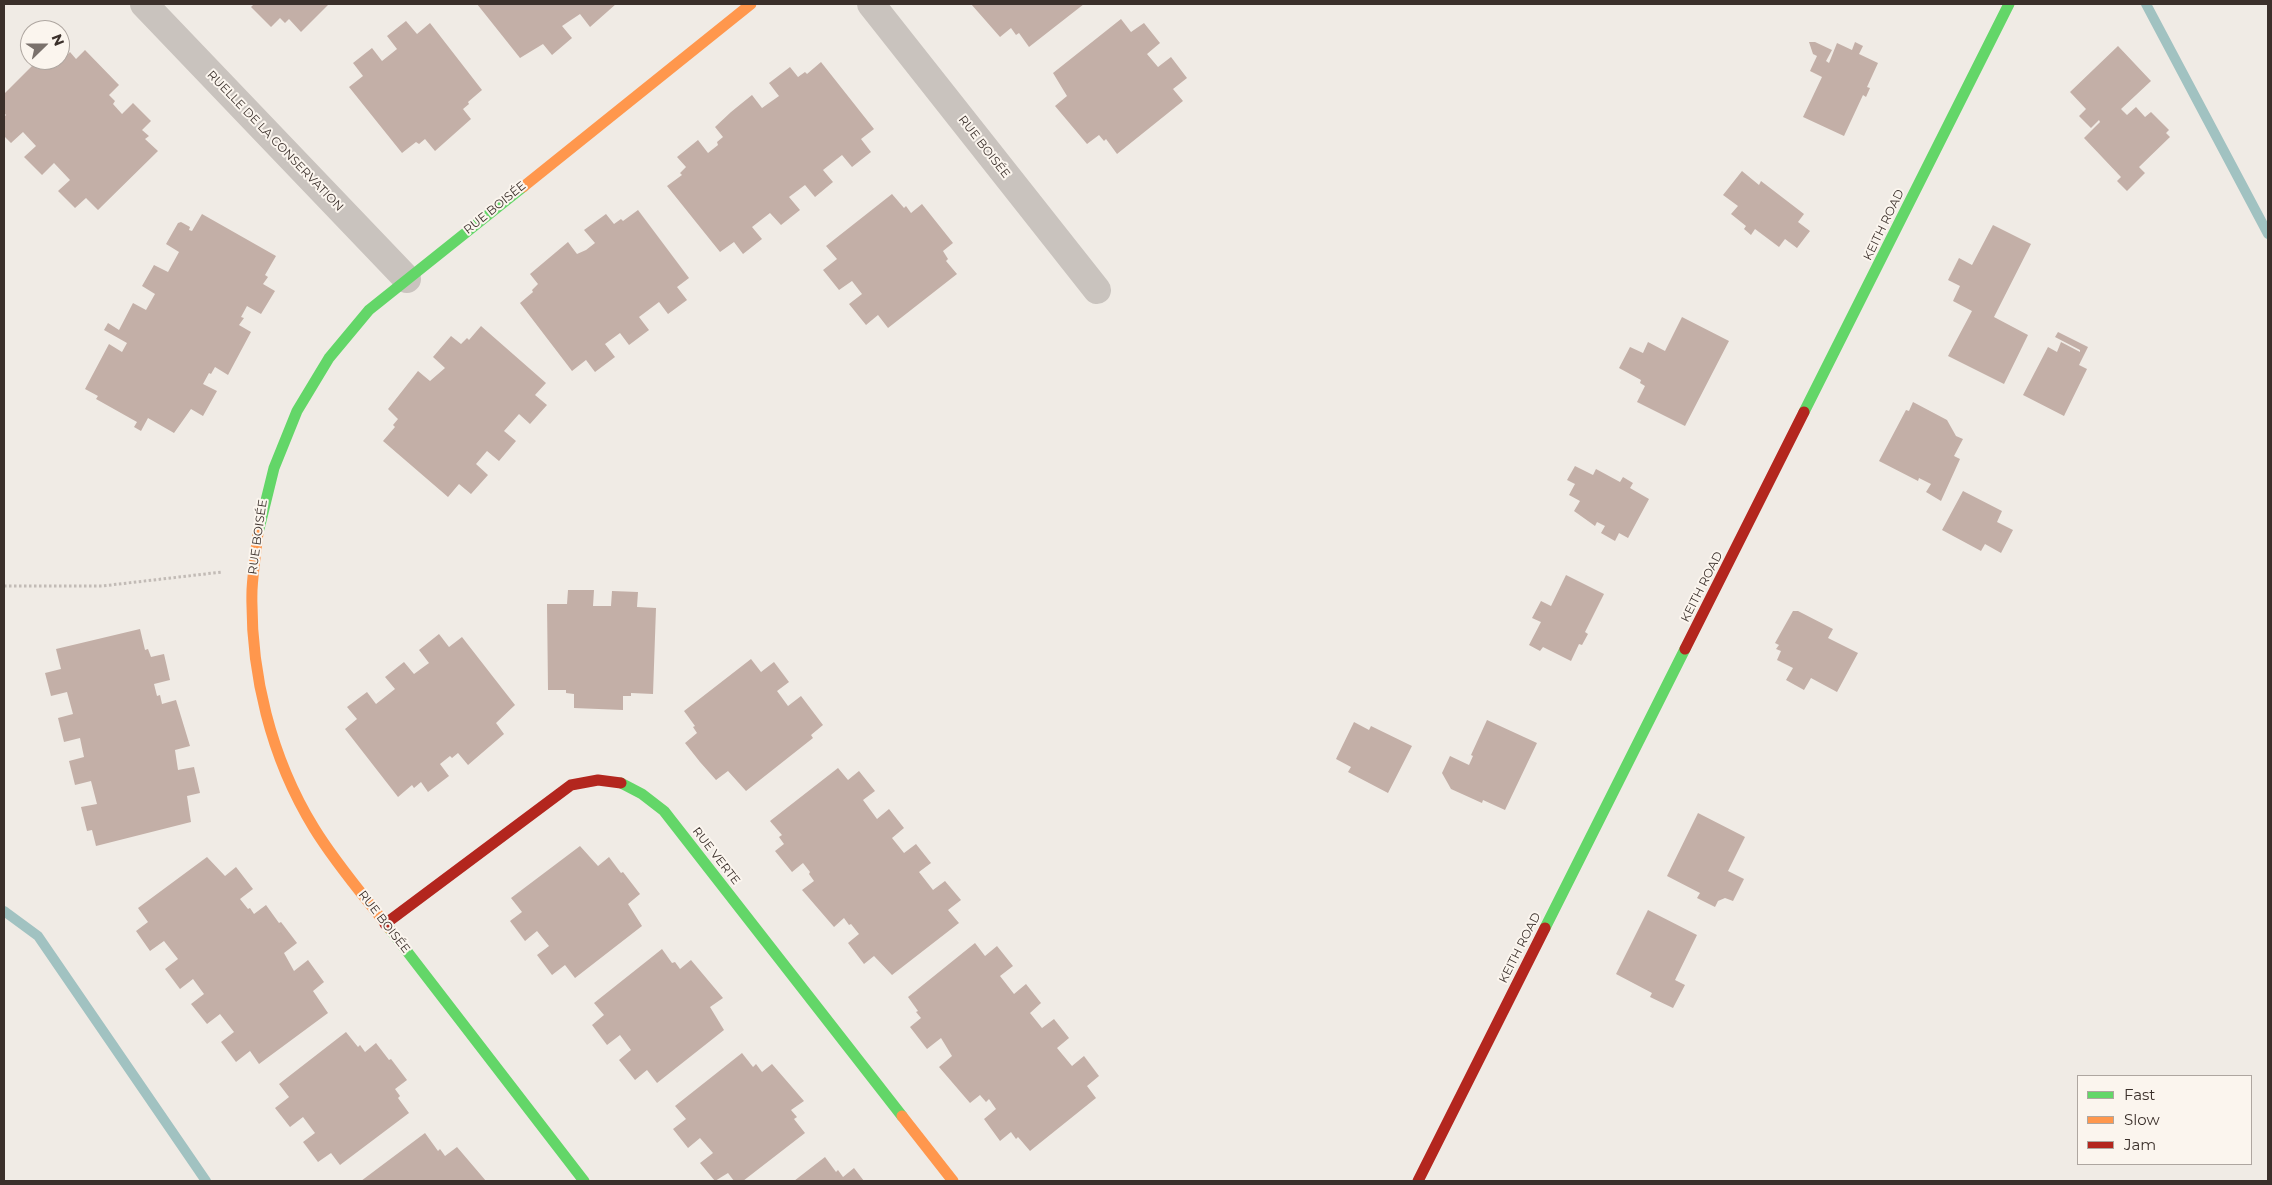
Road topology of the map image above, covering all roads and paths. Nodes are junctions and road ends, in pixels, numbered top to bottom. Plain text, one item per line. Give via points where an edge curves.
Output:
1 (144, 4) edge
2 (751, 4) edge
3 (871, 4) edge
4 (2009, 4) edge
5 (406, 279) junction
6 (1097, 290) dead end
7 (252, 568) junction
8 (4, 586) edge
9 (385, 924) junction
10 (584, 1181) edge
11 (953, 1181) edge
12 (1418, 1181) edge

1 - 5 street, RUELLE DE LA CONSERVATION
2 - 5 street, RUE BOISÉE
3 - 6 street, RUE BOISÉE
4 - 12 street, KEITH ROAD
5 - 7 street, RUE BOISÉE via 352,328 312,382 278,454 265,492
7 - 8 path via 102,586
7 - 9 street, RUE BOISÉE via 254,649 270,727 284,771 303,811 327,848
9 - 10 street, RUE BOISÉE
9 - 11 street, RUE VERTE via 571,785 590,779 628,784 664,811

